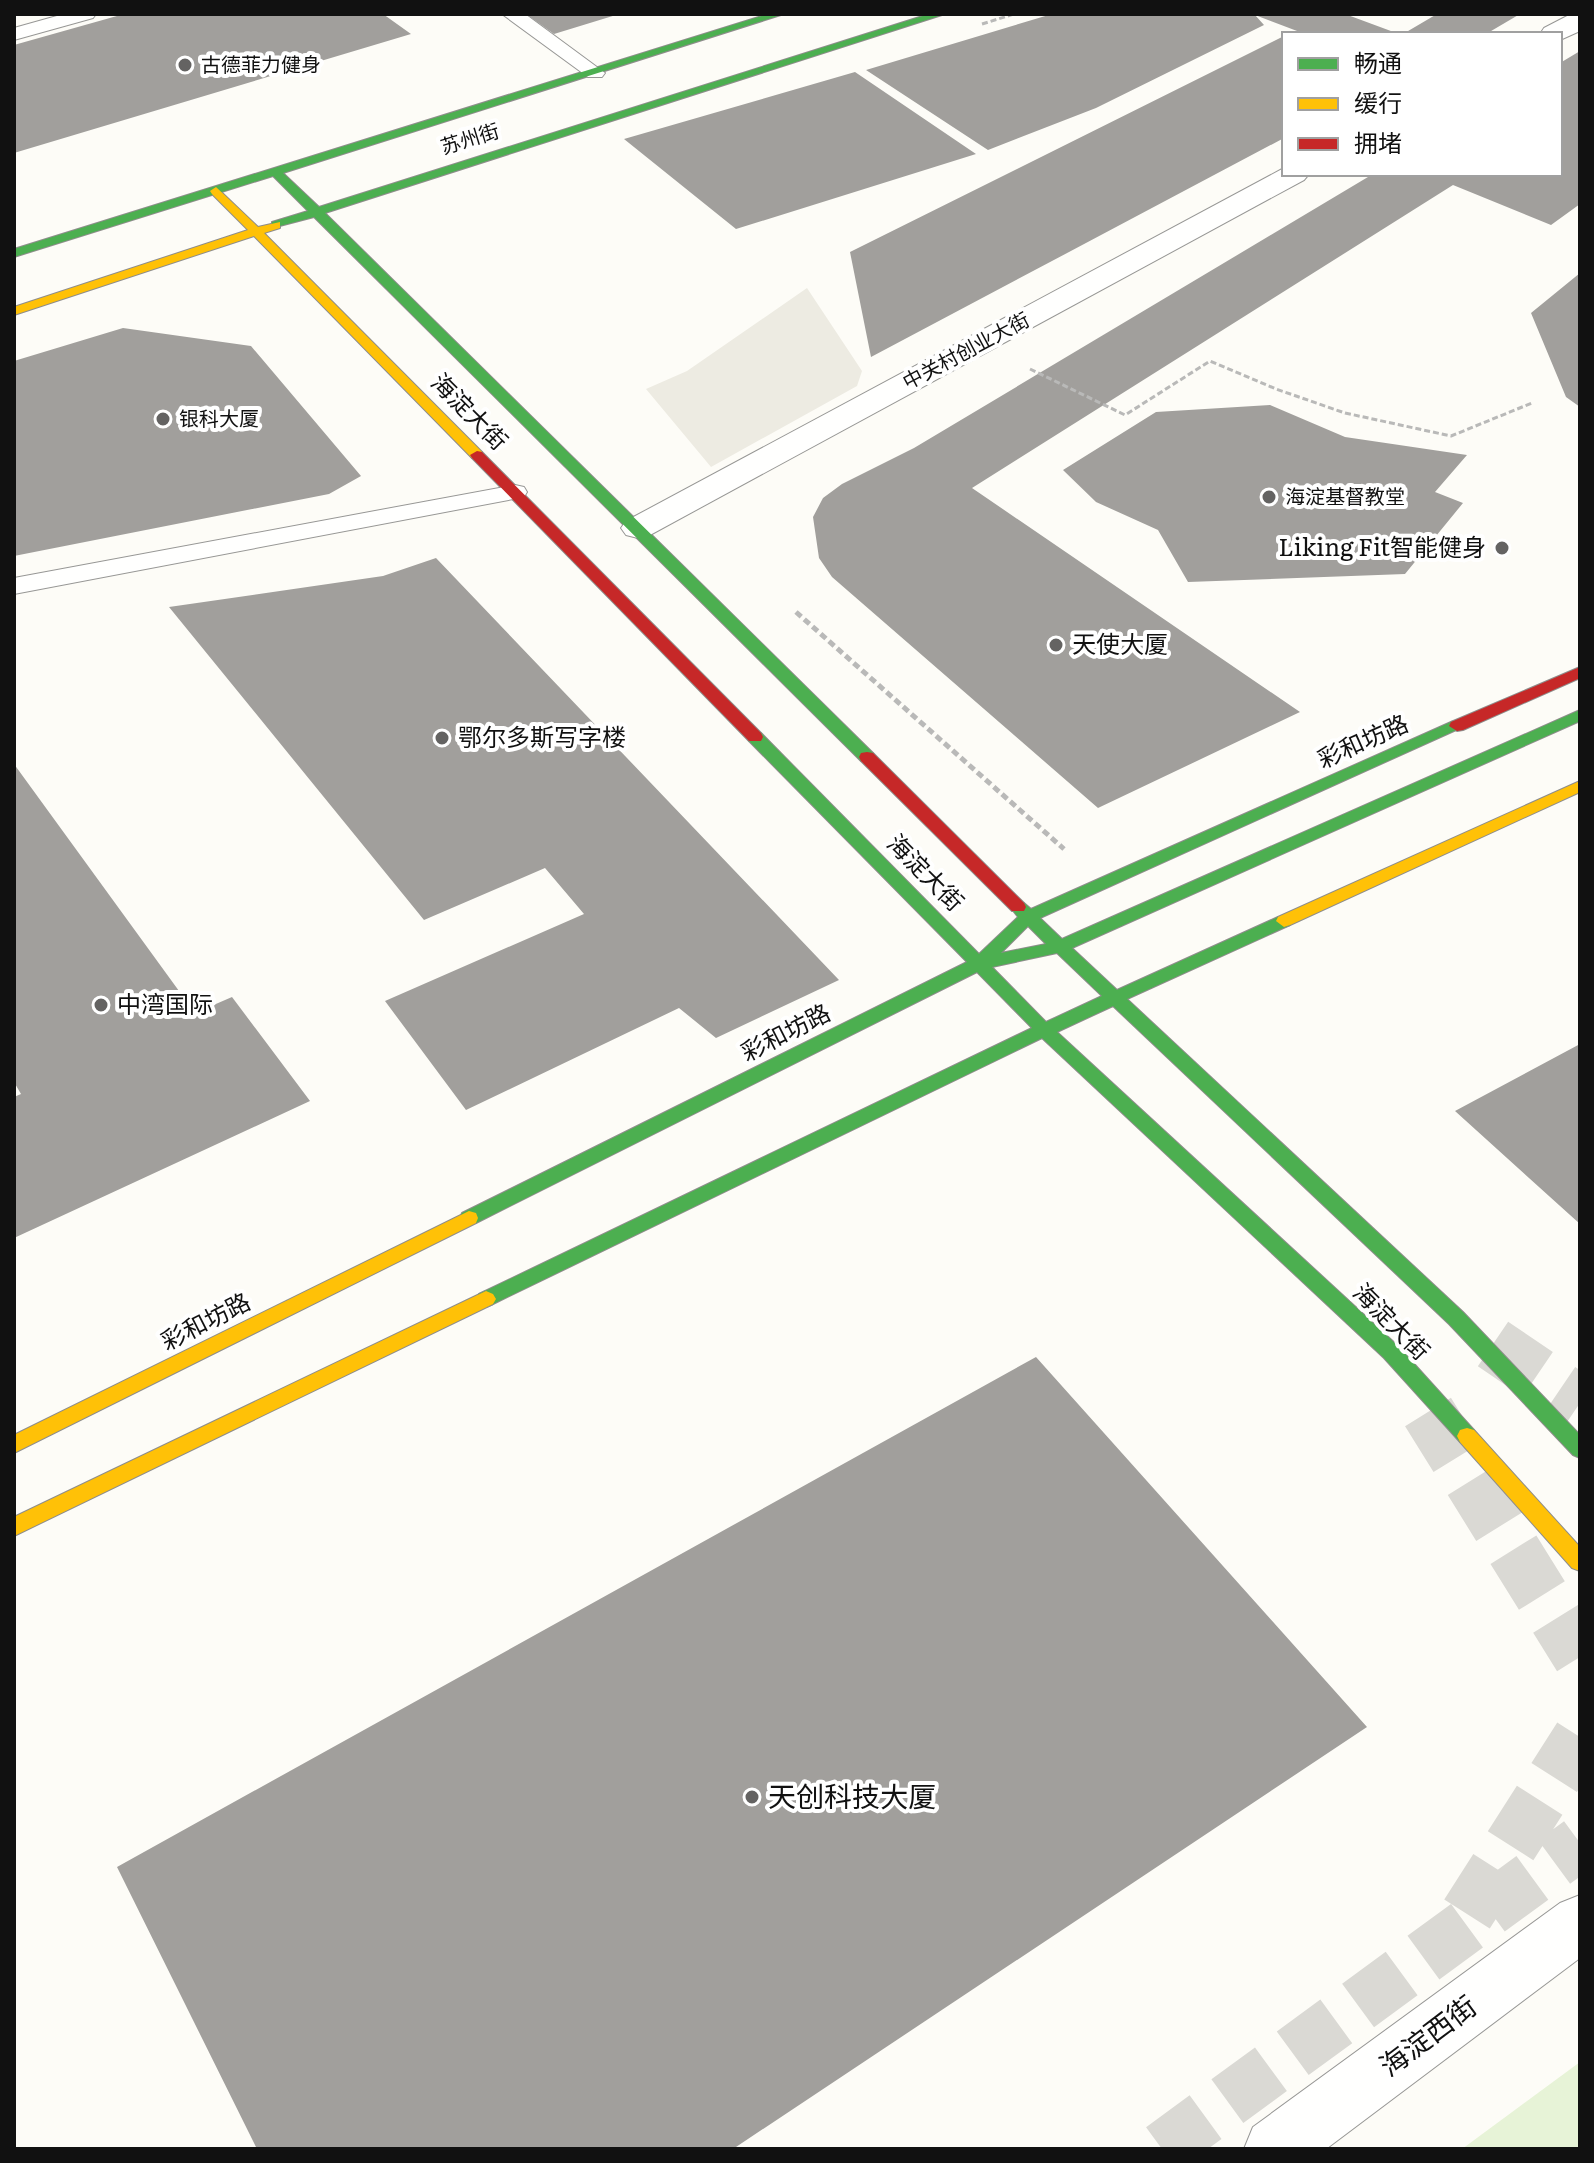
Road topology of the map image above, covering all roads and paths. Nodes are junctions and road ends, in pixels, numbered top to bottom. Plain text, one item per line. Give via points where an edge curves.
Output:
1 (86, 14) edge
2 (512, 14) edge
3 (779, 14) edge
4 (940, 14) edge
5 (1014, 14) edge
6 (1580, 20) edge
7 (970, 28) dead end
8 (1557, 32) edge
9 (14, 34) edge
10 (598, 47) dead end
11 (563, 58) junction
12 (595, 73) junction
13 (276, 172) junction
14 (1290, 176) edge
15 (216, 191) junction
16 (308, 192) junction
17 (318, 211) junction
18 (239, 213) junction
19 (213, 220) dead end
20 (257, 231) junction
21 (14, 253) edge
22 (14, 311) edge
23 (979, 344) junction
24 (1532, 403) dead end
25 (515, 492) junction
26 (638, 528) junction
27 (14, 586) edge
28 (793, 609) dead end
29 (1580, 672) edge
30 (1580, 715) edge
31 (1580, 786) edge
32 (1070, 854) dead end
33 (1028, 917) junction
34 (1059, 947) junction
35 (980, 963) junction
36 (1113, 998) junction
37 (1044, 1030) junction
38 (14, 1445) edge
39 (1580, 1449) edge
40 (14, 1527) edge
41 (1580, 1562) edge
42 (1580, 1923) edge
43 (1275, 2149) edge

1 - 9 lane
2 - 11 lane
3 - 12 main road, 苏州街
4 - 17 main road, 苏州街
5 - 7 path
6 - 8 street
10 - 11 main road
11 - 12 lane
12 - 13 main road, 苏州街
13 - 15 main road, 苏州街
13 - 16 main road, 海淀大街
14 - 23 street, 中关村创业大街
15 - 18 main road, 海淀大街
15 - 21 main road, 苏州街
16 - 17 main road, 海淀大街
16 - 18 main road
17 - 20 main road, 苏州街
17 - 26 main road, 海淀大街
18 - 19 main road
18 - 20 main road, 海淀大街
20 - 22 main road, 苏州街
20 - 25 main road, 海淀大街
23 - 24 path via 1125,415 1210,361 1345,413 1451,436
23 - 26 street, 中关村创业大街
25 - 27 lane
25 - 35 main road, 海淀大街
26 - 33 main road, 海淀大街
28 - 32 path
29 - 33 main road, 彩和坊路
30 - 34 main road
31 - 36 main road
33 - 34 main road, 海淀大街
33 - 35 main road, 彩和坊路
34 - 35 main road
34 - 36 main road, 海淀大街
35 - 37 main road, 海淀大街
35 - 38 main road, 彩和坊路
36 - 37 main road
36 - 39 main road, 海淀大街 via 1456,1318
37 - 40 main road
37 - 41 main road, 海淀大街 via 1391,1352
42 - 43 street, 海淀西街

